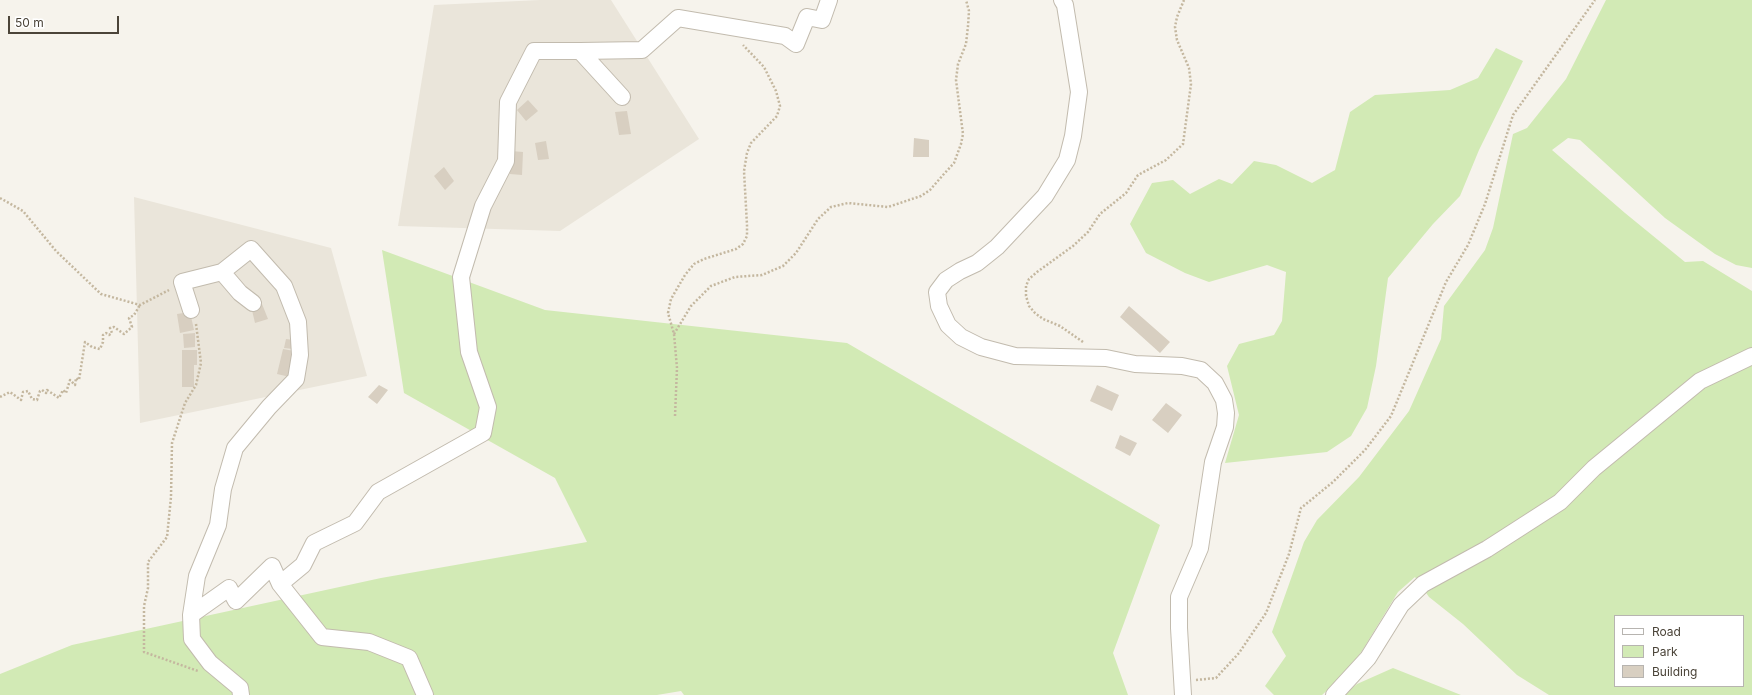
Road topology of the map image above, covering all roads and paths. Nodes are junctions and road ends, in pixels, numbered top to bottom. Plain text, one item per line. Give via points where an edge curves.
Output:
1 (828, 0) edge
2 (966, 0) edge
3 (1062, 0) edge
4 (1184, 0) edge
5 (1595, 0) edge
6 (738, 42) dead end
7 (580, 51) junction
8 (622, 97) dead end
9 (0, 198) edge
10 (222, 272) junction
11 (253, 303) dead end
12 (140, 305) junction
13 (191, 310) junction
14 (674, 334) junction
15 (1752, 356) edge
16 (1106, 358) junction
17 (0, 397) edge
18 (676, 416) dead end
19 (280, 584) junction
20 (191, 615) junction
21 (224, 676) junction
22 (1182, 688) edge
23 (241, 695) edge
24 (425, 695) edge
25 (1334, 695) edge

1 - 7 street via 822,20 807,17 796,44 785,36 678,18 642,50
2 - 14 path via 966,44 956,72 963,134 962,144 954,163 930,190 921,196 888,207 848,203 831,207 818,219 796,253 783,266 762,275 744,275 711,286 691,306
3 - 16 street via 1065,5 1079,92 1067,160 1045,196 997,248 977,263 946,280 937,292 939,306 948,324 961,337 981,347 1015,356
4 - 16 path via 1175,27 1176,40 1189,68 1191,84 1183,144 1166,160 1138,175 1126,193 1100,214 1088,232 1037,272 1026,286 1029,306 1035,313 1060,326
5 - 22 path via 1513,115 1468,245 1446,282 1391,416 1366,450 1302,508 1289,554 1266,613 1239,653 1216,678
6 - 14 path via 745,46 764,68 776,91 780,106 777,116 751,143 747,153 744,171 747,236 736,250 704,259 694,264 685,275 671,299 668,313
7 - 8 street
7 - 19 street via 534,51 508,102 506,161 483,206 461,277 469,352 488,407 483,433 378,492 355,523 314,543 303,565
9 - 12 path via 23,211 56,251 100,294
10 - 11 street via 240,293
10 - 13 street via 182,282
10 - 20 street via 251,249 284,286 298,322 300,355 296,379 235,448 223,488 218,525 197,576
12 - 13 path via 169,290
12 - 17 path via 129,318 132,327 124,334 114,327 110,328 112,333 103,335 100,349 85,342 80,380 76,378 75,384 70,380 66,393 63,390 59,398 47,390 46,393 40,391 37,400 32,399 28,391 22,392 21,400 10,392
13 - 21 path via 198,334 201,363 196,385 185,403 172,443 167,537 148,562 148,588 144,606 144,652 188,669
14 - 18 path
15 - 25 street via 1700,381 1594,468 1560,502 1487,549 1423,584 1401,605 1368,658
16 - 22 street via 1135,364 1182,366 1201,370 1215,383 1224,400 1225,427 1213,462 1200,548 1179,597
19 - 20 street via 272,566 236,601 229,588
19 - 24 street via 322,637 369,642 409,658
20 - 21 street via 192,640
21 - 23 street via 240,688

